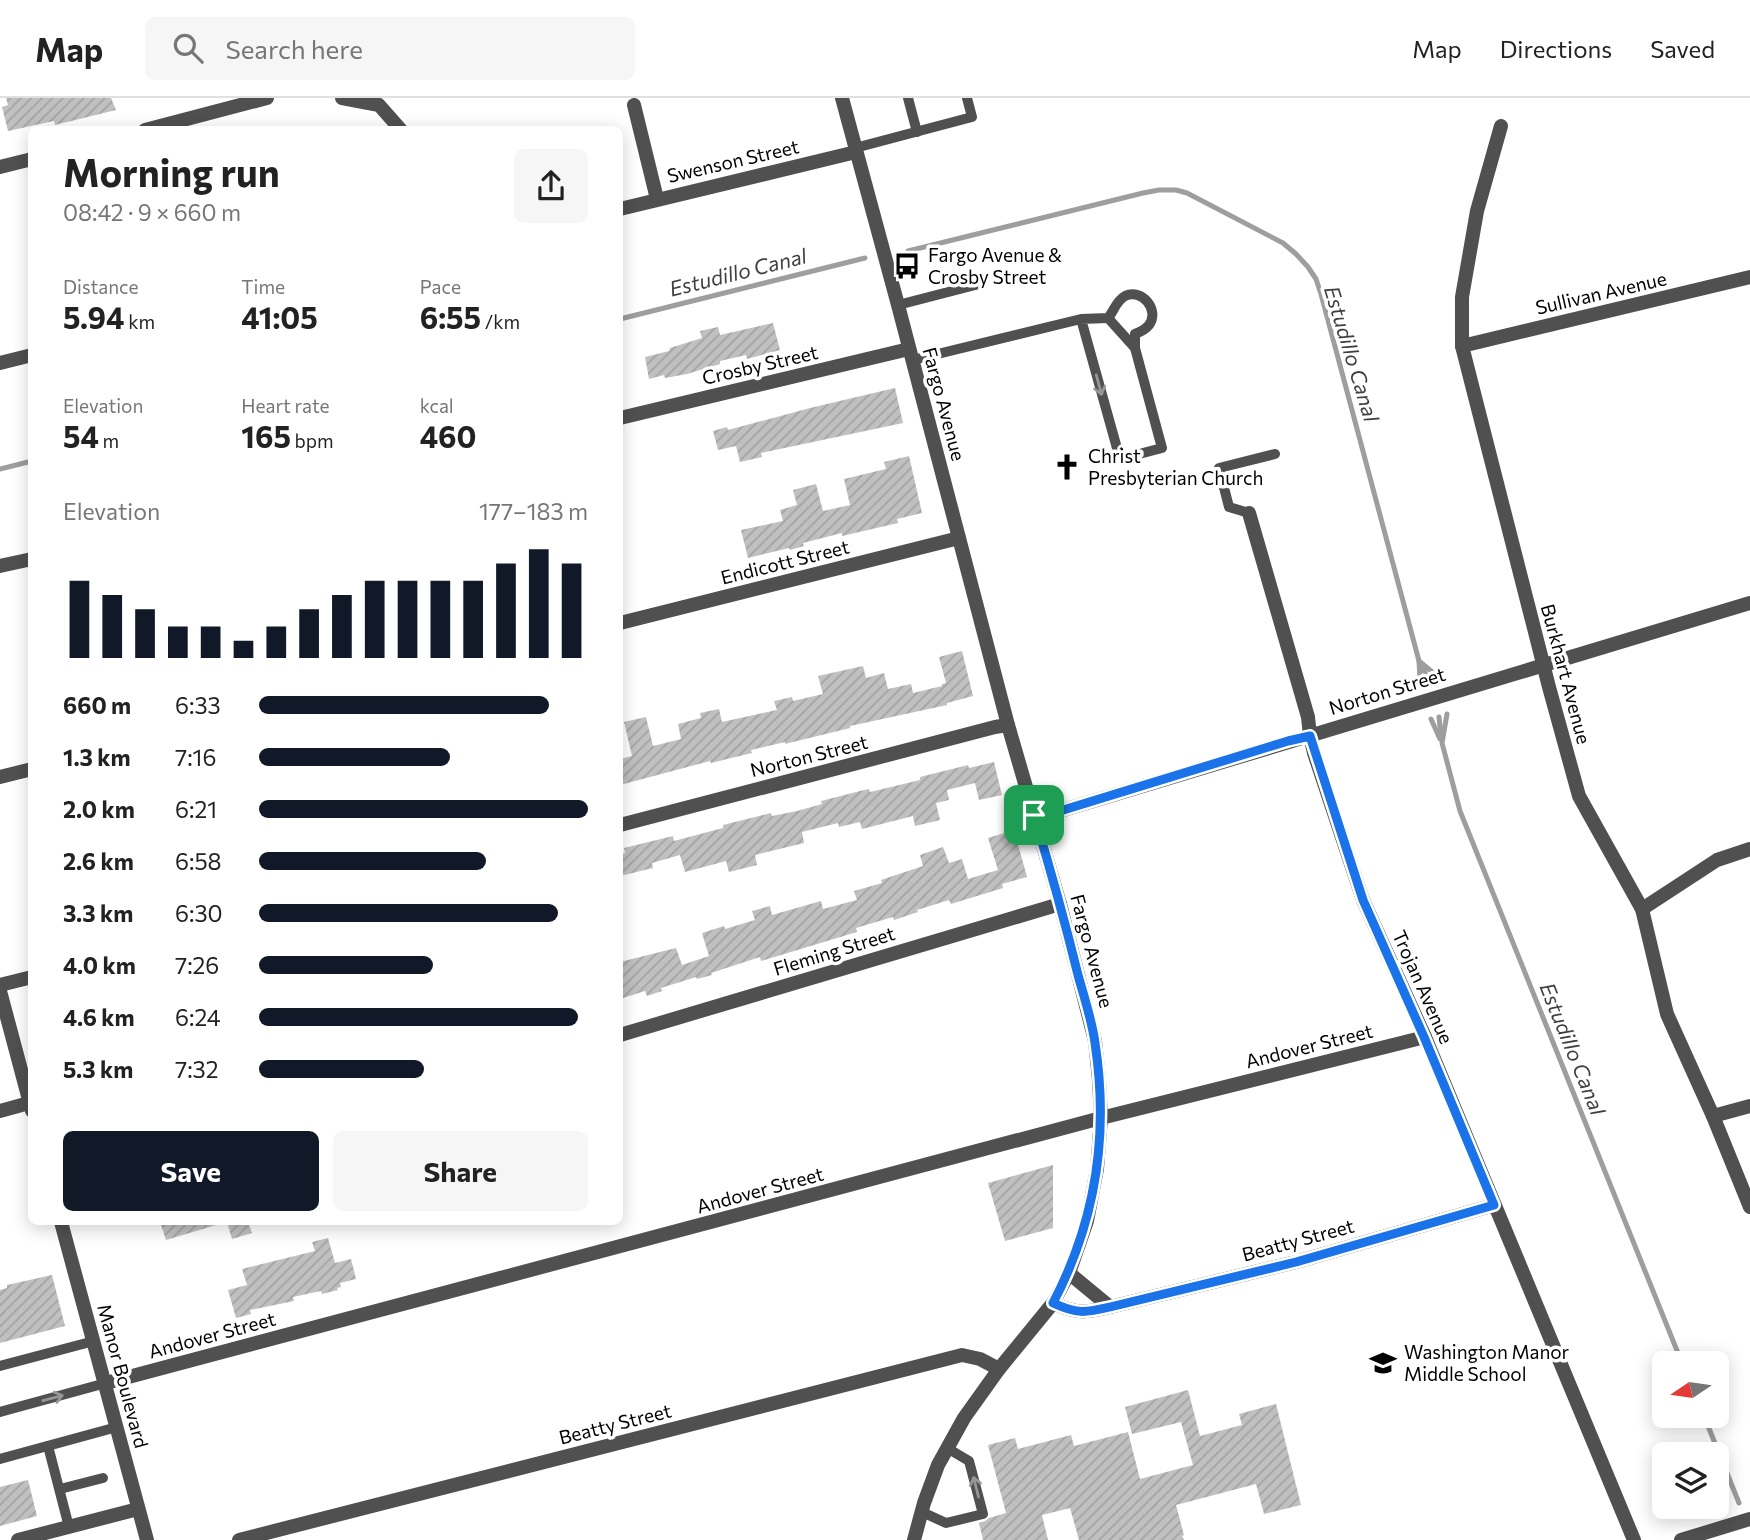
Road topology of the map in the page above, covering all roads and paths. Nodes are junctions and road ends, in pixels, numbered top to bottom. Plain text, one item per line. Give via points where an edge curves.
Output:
1 (267, 98) edge
2 (342, 98) edge
3 (842, 98) edge
4 (908, 98) edge
5 (967, 98) edge
6 (634, 105) dead end
7 (1502, 125) dead end
8 (160, 126) edge
9 (397, 126) edge
10 (917, 132) junction
11 (856, 150) junction
12 (28, 160) edge
13 (0, 167) edge
14 (657, 199) junction
15 (623, 208) edge
16 (1750, 277) edge
17 (982, 283) dead end
18 (898, 305) junction
19 (1108, 318) junction
20 (1081, 319) junction
21 (1462, 346) junction
22 (1135, 348) junction
23 (911, 355) junction
24 (28, 356) edge
25 (0, 363) edge
26 (623, 417) edge
27 (1275, 454) dead end
28 (1249, 513) joint
29 (959, 538) junction
30 (28, 559) edge
31 (0, 566) edge
32 (1750, 603) edge
33 (623, 622) edge
34 (1543, 665) junction
35 (1008, 725) junction
36 (1310, 736) junction
37 (28, 770) edge
38 (0, 777) edge
39 (1034, 815) junction
40 (623, 824) edge
41 (1750, 849) edge
42 (1060, 904) junction
43 (1642, 909) junction
44 (28, 978) edge
45 (0, 985) edge
46 (0, 991) edge
47 (623, 1034) edge
48 (1424, 1037) junction
49 (28, 1099) edge
50 (1750, 1106) edge
51 (28, 1107) edge
52 (0, 1111) edge
53 (1713, 1116) junction
54 (1101, 1118) junction
55 (1494, 1205) junction
56 (1750, 1207) edge
57 (62, 1225) edge
58 (1069, 1273) junction
59 (1053, 1303) junction
60 (1110, 1307) junction
61 (94, 1341) junction
62 (0, 1366) edge
63 (999, 1369) junction
64 (106, 1384) junction
65 (0, 1412) edge
66 (117, 1427) junction
67 (48, 1446) junction
68 (947, 1448) junction
69 (0, 1459) edge
70 (103, 1478) dead end
71 (60, 1489) junction
72 (138, 1509) junction
73 (922, 1512) junction
74 (1750, 1519) edge
75 (69, 1527) junction
76 (18, 1540) edge
77 (147, 1540) edge
78 (239, 1540) edge
79 (915, 1540) edge
80 (1634, 1540) edge
81 (1681, 1540) edge

1 - 8 street
2 - 9 street via 379,105
3 - 11 street, Fargo Avenue
4 - 10 lane
5 - 10 lane via 972,117
6 - 14 street
7 - 21 street, Burkhart Avenue via 1477,211 1462,297
10 - 11 lane
11 - 14 street, Swenson Street
11 - 18 street, Fargo Avenue
12 - 13 street
14 - 15 street, Swenson Street
16 - 21 street, Sullivan Avenue
17 - 18 lane
18 - 23 street, Fargo Avenue
19 - 20 lane
19 - 22 lane
19 - 22 lane via 1123,297 1134,294 1146,299 1153,317 1148,327 1135,334
20 -> 22 lane via 1120,459 1162,448
20 - 23 lane
21 - 34 street, Burkhart Avenue
23 - 26 street, Crosby Street
23 - 29 street, Fargo Avenue
24 - 25 street
27 - 28 lane via 1219,468 1229,507
28 - 36 street, Trojan Avenue
29 - 33 street, Endicott Street
29 - 35 street, Fargo Avenue
30 - 31 street
32 - 34 street, Norton Street
34 - 36 street, Norton Street
34 - 43 street, Burkhart Avenue via 1579,796
35 - 39 street, Fargo Avenue
35 - 40 street, Norton Street
36 - 39 street, Norton Street
36 - 48 street, Trojan Avenue via 1363,900
37 - 38 street
39 - 42 street, Fargo Avenue
41 - 43 street via 1717,860
42 - 47 street, Fleming Street
42 - 54 street, Fargo Avenue via 1095,1041
43 - 53 street, Burkhart Avenue via 1667,1014
44 - 45 street
46 - 49 street
48 - 54 street, Andover Street
48 - 55 street, Trojan Avenue
50 - 53 street
51 - 52 street
53 - 56 street, Burkhart Avenue
54 - 58 street, Fargo Avenue via 1087,1221
54 - 64 street, Andover Street
55 - 60 street, Beatty Street via 1296,1262
55 - 80 street, Trojan Avenue
57 - 61 street, Manor Boulevard
58 - 59 street, Fargo Avenue
58 - 60 street
59 - 60 street, Beatty Street via 1071,1311
59 - 63 street, Fargo Avenue
61 - 62 lane
61 - 64 street, Manor Boulevard
63 - 68 street, Fargo Avenue
63 - 78 street, Beatty Street via 962,1355
65 -> 64 lane
64 - 66 street, Manor Boulevard
66 - 67 lane
66 - 72 street, Manor Boulevard
67 - 69 lane
67 - 71 lane
68 - 73 street, Fargo Avenue
73 -> 68 lane via 946,1524 983,1514 970,1461
70 - 71 lane
71 - 75 lane
72 - 75 street
72 - 77 street, Manor Boulevard
73 - 79 street, Fargo Avenue
74 - 81 street
75 - 76 street

